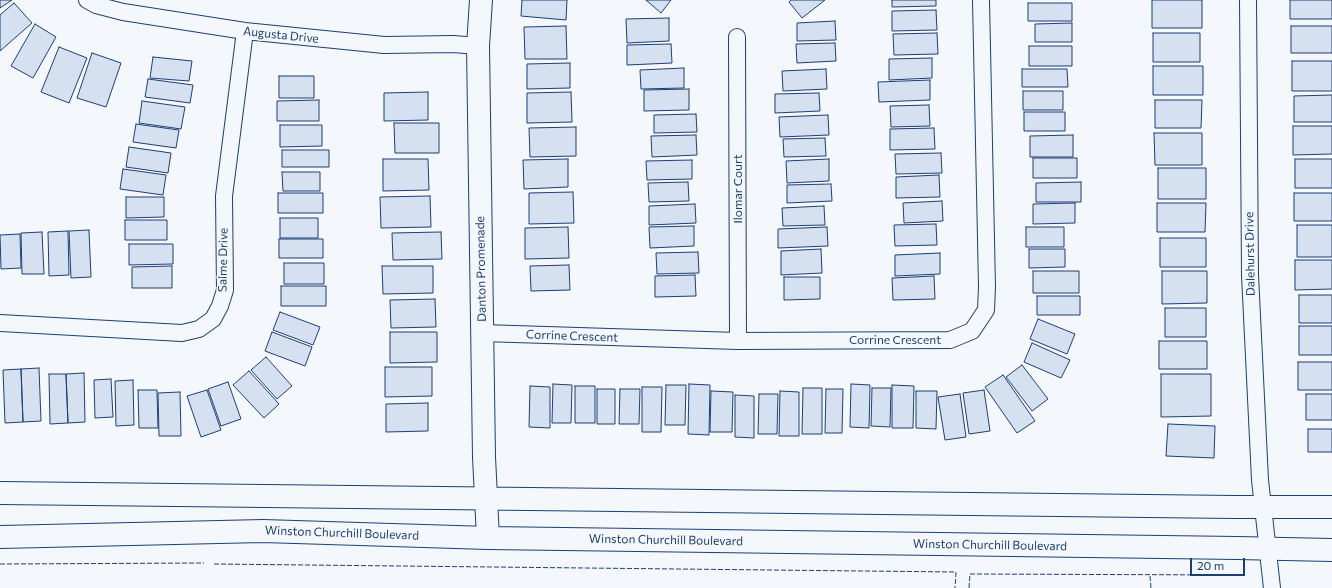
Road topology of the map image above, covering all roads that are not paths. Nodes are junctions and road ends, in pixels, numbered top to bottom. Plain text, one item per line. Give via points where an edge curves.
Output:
1 (87, 0) edge
2 (481, 0) edge
3 (981, 0) edge
4 (1248, 0) edge
5 (245, 31) junction
6 (737, 37) dead end
7 (478, 46) junction
8 (0, 323) edge
9 (482, 333) junction
10 (738, 341) junction
11 (0, 493) edge
12 (486, 498) junction
13 (1262, 507) junction
14 (1332, 507) edge
15 (0, 537) edge
16 (488, 538) junction
17 (1268, 548) junction
18 (1332, 550) edge
19 (1272, 588) edge

1 - 5 street, Augusta Drive via 123,12
2 - 7 main road, Danton Promenade
3 - 10 street, Corrine Crescent via 987,287 986,310 972,331 950,340
4 - 13 street, Dalehurst Drive via 1250,275
5 - 7 street, Augusta Drive via 384,45
5 - 8 street, Salme Drive via 224,196 225,290 213,319 199,329 182,333
6 - 10 street, Ilomar Court
7 - 9 main road, Danton Promenade
9 - 10 street, Corrine Crescent
9 - 12 main road, Danton Promenade
11 - 12 main road
12 - 13 main road
12 - 16 main road, Danton Promenade
13 - 14 main road
13 - 17 street, Dalehurst Drive
15 - 16 main road, Winston Churchill Boulevard via 263,531
16 - 17 main road, Winston Churchill Boulevard
17 - 18 main road, Winston Churchill Boulevard
17 - 19 street, Dalehurst Drive

